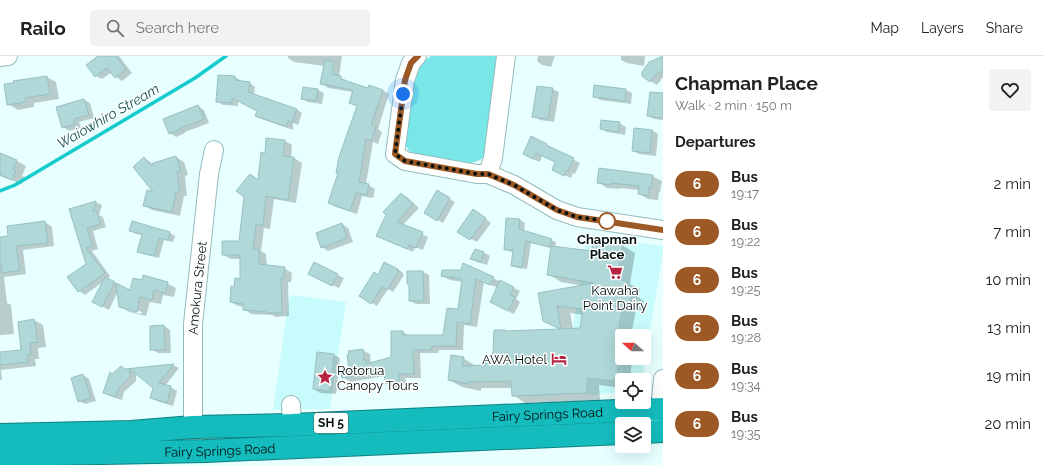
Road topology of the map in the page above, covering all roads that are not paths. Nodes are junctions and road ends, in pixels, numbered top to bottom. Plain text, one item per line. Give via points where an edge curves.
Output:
1 (8, 56) edge
2 (418, 56) edge
3 (506, 56) edge
4 (0, 57) edge
5 (214, 150) dead end
6 (488, 174) junction
7 (663, 230) edge
8 (663, 380) edge
9 (662, 409) edge
10 (431, 418) junction
11 (193, 427) junction
12 (656, 431) edge
13 (615, 433) edge
14 (0, 435) edge
15 (440, 441) junction
16 (306, 447) junction
17 (0, 455) edge

1 - 4 street
2 - 6 street via 411,63 405,80 395,154 405,161
3 - 6 street via 493,158
5 - 11 street, Amokura Street via 209,174 193,324
6 - 7 street via 514,185 557,210 577,217
8 - 9 street
9 - 10 highway, Fairy Springs Road / SH 5
9 - 12 street
10 - 11 highway, Fairy Springs Road / SH 5 via 292,415
10 - 15 highway via 438,430
11 - 14 highway, Fairy Springs Road / SH 5 via 131,432
11 - 16 highway via 195,437 202,441 273,439
13 - 15 highway, Fairy Springs Road / SH 5
15 - 16 highway, Fairy Springs Road / SH 5
16 - 17 highway, Fairy Springs Road / SH 5

